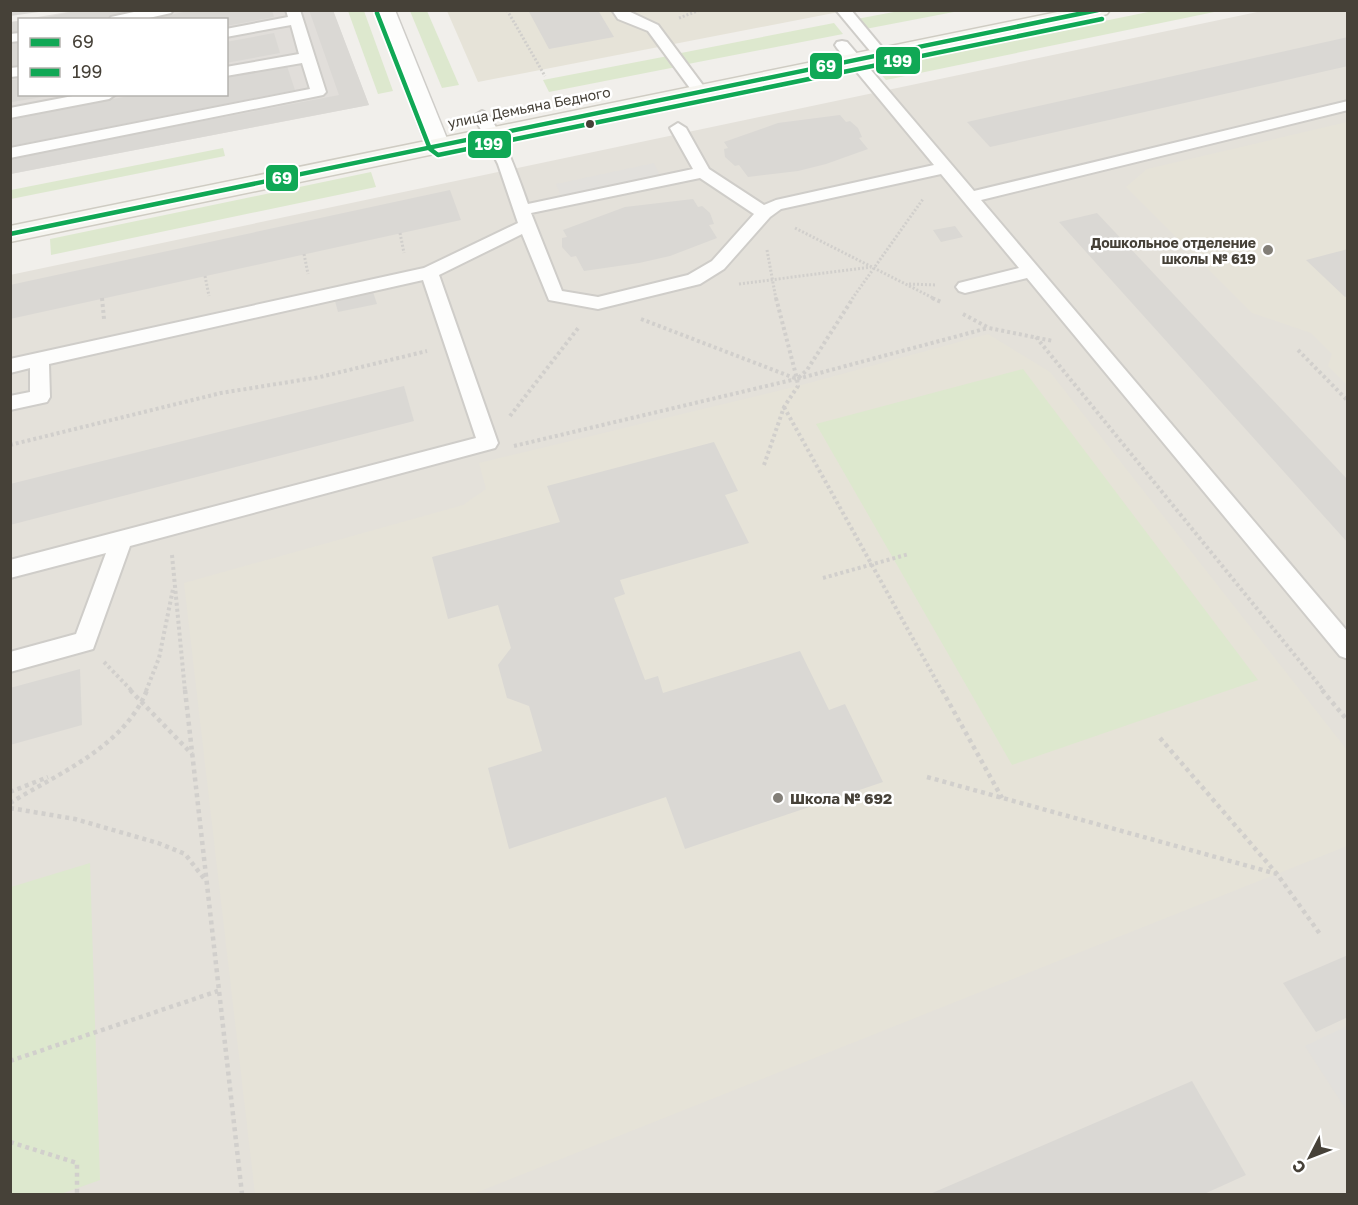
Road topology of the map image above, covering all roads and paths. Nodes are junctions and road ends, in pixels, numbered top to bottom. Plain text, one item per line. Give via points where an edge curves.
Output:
1 (166, 10) edge
2 (385, 10) edge
3 (507, 10) edge
4 (619, 10) edge
5 (843, 10) edge
6 (1012, 10) edge
7 (1100, 10) edge
8 (295, 15) edge
9 (126, 18) edge
10 (228, 32) edge
11 (875, 47) junction
12 (849, 53) junction
13 (308, 57) junction
14 (228, 72) edge
15 (545, 76) dead end
16 (694, 84) junction
17 (99, 96) edge
18 (1347, 105) edge
19 (10, 113) edge
20 (487, 126) junction
21 (678, 128) dead end
22 (434, 136) junction
23 (10, 153) edge
24 (945, 168) junction
25 (703, 172) junction
26 (115, 190) dead end
27 (970, 197) junction
28 (764, 213) junction
29 (525, 217) junction
30 (10, 234) edge
31 (873, 267) junction
32 (1033, 271) junction
33 (429, 273) junction
34 (694, 280) junction
35 (771, 280) junction
36 (965, 287) dead end
37 (598, 303) junction
38 (947, 306) dead end
39 (958, 311) dead end
40 (989, 328) junction
41 (1036, 337) junction
42 (454, 344) junction
43 (1298, 350) dead end
44 (1103, 354) junction
45 (39, 360) junction
46 (10, 366) edge
47 (797, 379) junction
48 (1347, 401) edge
49 (10, 403) edge
50 (784, 406) junction
51 (10, 445) edge
52 (496, 446) junction
53 (764, 465) dead end
54 (171, 527) junction
55 (121, 540) junction
56 (909, 554) dead end
57 (872, 564) junction
58 (10, 569) edge
59 (823, 578) dead end
60 (174, 583) junction
61 (85, 642) junction
62 (1347, 649) edge
63 (10, 662) edge
64 (141, 704) junction
65 (1347, 721) edge
66 (1160, 738) dead end
67 (192, 755) junction
68 (60, 773) junction
69 (927, 777) dead end
70 (10, 792) edge
71 (1002, 798) junction
72 (10, 803) edge
73 (10, 808) edge
74 (1277, 874) junction
75 (206, 882) junction
76 (1320, 934) dead end
77 (218, 991) junction
78 (10, 1060) edge
79 (10, 1142) edge
80 (77, 1194) edge
81 (242, 1194) edge

1 - 9 lane
2 - 22 street
3 - 15 path
4 - 16 lane via 623,16 653,28
5 - 11 lane
6 - 11 street, улица Демьяна Бедного
7 - 11 street, улица Демьяна Бедного
8 - 10 lane
8 - 13 lane
11 - 12 street, улица Демьяна Бедного
12 - 16 street, улица Демьяна Бедного
12 - 24 lane
13 - 14 lane
13 - 23 lane via 318,92
16 - 20 street, улица Демьяна Бедного
17 - 19 lane
18 - 27 lane
20 - 22 street, улица Демьяна Бедного
20 - 29 lane
21 - 25 lane
22 - 26 street, улица Демьяна Бедного
22 - 30 street, улица Демьяна Бедного
24 - 27 lane
24 - 28 lane via 776,205
24 - 31 path
25 - 28 lane
25 - 29 lane
27 - 32 lane
28 - 31 path
28 - 34 lane via 718,265
29 - 33 lane
29 - 37 lane via 555,296
31 - 35 path
31 - 38 path
31 - 47 path via 807,370
32 - 36 lane
32 - 44 lane
33 - 42 lane
33 - 45 lane
34 - 35 path via 719,286
34 - 37 lane
35 - 47 path
37 - 47 path
37 - 52 path
39 - 40 path
40 - 41 path
40 - 47 path
41 - 44 path
41 - 65 path
42 - 51 path via 320,377 221,393
42 - 52 lane
43 - 48 path
44 - 62 lane
45 - 46 lane
45 - 49 lane via 40,397
47 - 50 path via 798,386
47 - 52 path
50 - 53 path
50 - 57 path
52 - 54 lane
54 - 55 lane
54 - 60 path
55 - 58 lane
55 - 61 lane
56 - 57 path
57 - 59 path
57 - 71 path
60 - 64 path via 159,658
60 - 67 path
61 - 63 lane
61 - 64 path
64 - 67 path
64 - 68 path via 105,746
66 - 74 path
67 - 75 path
68 - 70 path
68 - 72 path
69 - 71 path
71 - 74 path
73 - 75 path via 75,819 158,843 185,854
74 - 76 path
75 - 77 path
77 - 78 path
77 - 81 path
79 - 80 path via 77,1163

